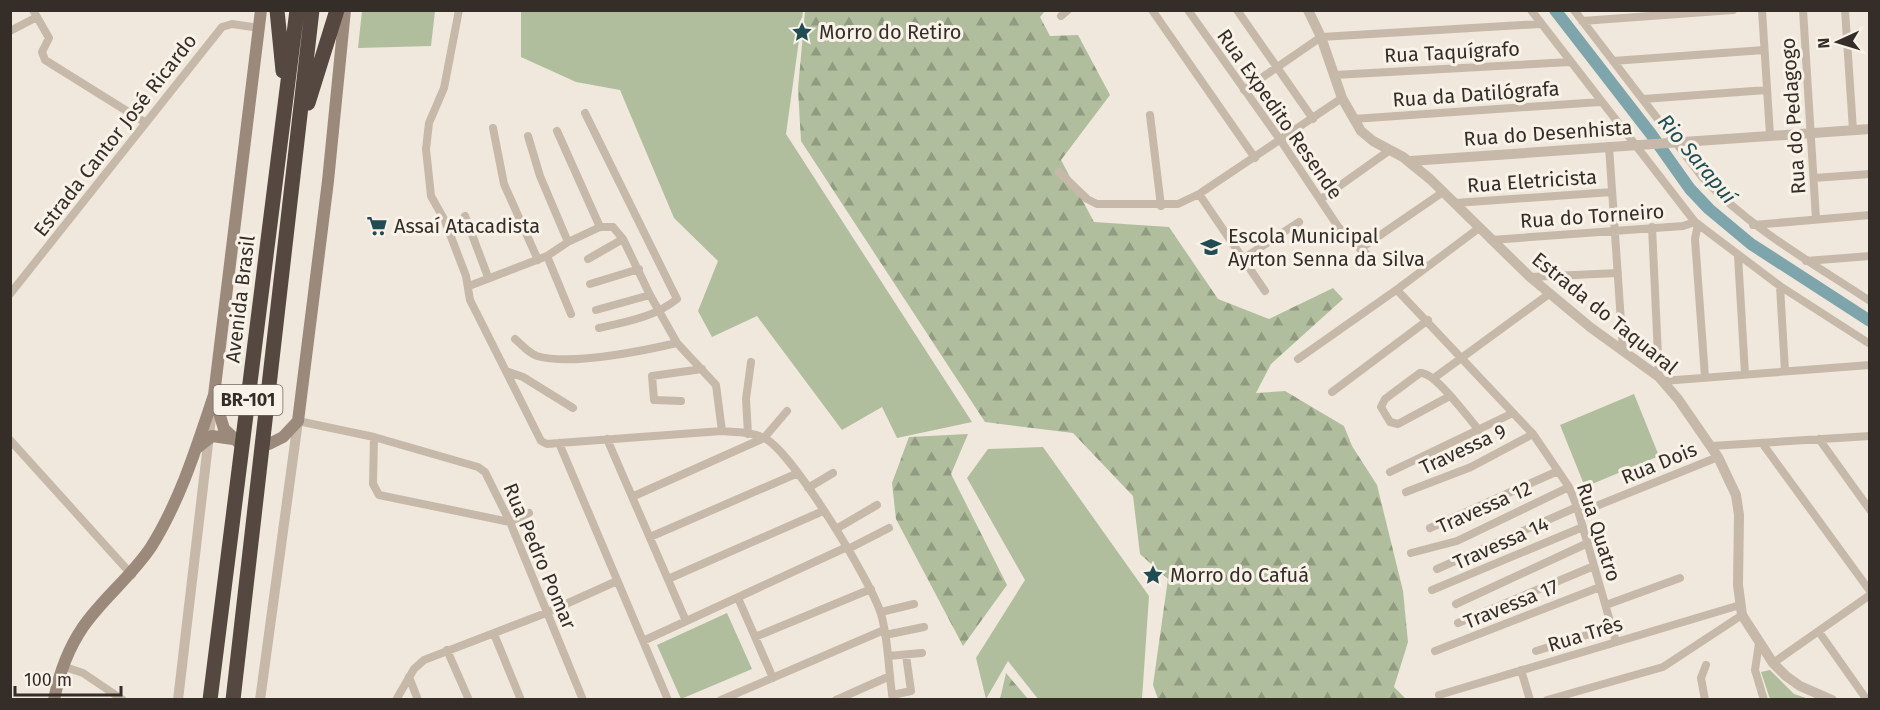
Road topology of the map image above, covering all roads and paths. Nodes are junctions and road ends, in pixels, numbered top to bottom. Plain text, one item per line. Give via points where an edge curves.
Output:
1 (261, 10) edge
2 (278, 10) edge
3 (297, 10) edge
4 (312, 10) edge
5 (337, 10) edge
6 (345, 10) edge
7 (459, 10) edge
8 (1152, 10) edge
9 (1188, 10) edge
10 (1236, 10) edge
11 (1308, 10) edge
12 (1531, 10) edge
13 (1574, 10) edge
14 (1732, 10) edge
15 (1762, 10) edge
16 (1803, 10) edge
17 (1845, 10) edge
18 (35, 14) edge
19 (1582, 21) junction
20 (1540, 24) junction
21 (259, 27) junction
22 (10, 31) edge
23 (1321, 37) junction
24 (1764, 50) junction
25 (1613, 61) junction
26 (1570, 62) junction
27 (1276, 67) junction
28 (1335, 75) junction
29 (1244, 90) junction
30 (1767, 90) junction
31 (1342, 98) junction
32 (1642, 99) junction
33 (286, 101) junction
34 (1600, 102) junction
35 (585, 113) dead end
36 (1150, 115) dead end
37 (1312, 119) junction
38 (1353, 119) junction
39 (146, 123) junction
40 (493, 128) dead end
41 (1869, 129) edge
42 (1853, 130) junction
43 (557, 131) dead end
44 (1811, 132) junction
45 (1770, 135) junction
46 (528, 136) dead end
47 (297, 138) junction
48 (1281, 141) junction
49 (1675, 141) junction
50 (1634, 144) junction
51 (1609, 146) junction
52 (1390, 150) junction
53 (1255, 158) junction
54 (1410, 161) junction
55 (1059, 172) dead end
56 (1869, 174) edge
57 (1814, 178) junction
58 (1443, 192) junction
59 (1612, 192) junction
60 (1199, 194) junction
61 (1321, 199) junction
62 (1455, 203) junction
63 (1161, 206) junction
64 (1869, 215) edge
65 (465, 216) dead end
66 (1816, 219) junction
67 (1299, 222) dead end
68 (1697, 223) junction
69 (1752, 225) junction
70 (600, 227) junction
71 (1652, 227) junction
72 (1479, 228) junction
73 (1615, 231) junction
74 (623, 239) junction
75 (1491, 240) junction
76 (568, 242) junction
77 (1360, 249) junction
78 (547, 256) junction
79 (1738, 256) junction
80 (1869, 256) edge
81 (1244, 258) junction
82 (588, 259) dead end
83 (1372, 259) dead end
84 (538, 260) junction
85 (1805, 261) junction
86 (639, 269) junction
87 (1618, 273) junction
88 (488, 277) junction
89 (1530, 277) junction
90 (590, 284) dead end
91 (469, 285) junction
92 (1780, 286) junction
93 (1397, 290) junction
94 (1265, 291) dead end
95 (10, 294) edge
96 (1549, 294) junction
97 (650, 295) junction
98 (1867, 298) edge
99 (596, 310) dead end
100 (658, 311) junction
101 (571, 314) dead end
102 (1428, 320) junction
103 (599, 328) dead end
104 (515, 339) dead end
105 (677, 343) junction
106 (1869, 344) edge
107 (1623, 351) junction
108 (1298, 359) dead end
109 (1464, 359) junction
110 (751, 362) dead end
111 (1869, 365) edge
112 (702, 369) junction
113 (506, 371) junction
114 (1785, 371) junction
115 (1745, 374) junction
116 (1705, 376) junction
117 (1434, 378) junction
118 (1661, 379) junction
119 (1332, 392) dead end
120 (214, 395) junction
121 (1450, 396) junction
122 (681, 401) dead end
123 (573, 408) dead end
124 (787, 411) dead end
125 (1512, 413) junction
126 (298, 421) junction
127 (1479, 430) junction
128 (722, 431) junction
129 (748, 434) junction
130 (1533, 434) junction
131 (1869, 436) edge
132 (209, 437) junction
133 (374, 437) junction
134 (764, 438) junction
135 (607, 439) junction
136 (1819, 439) junction
137 (10, 440) edge
138 (559, 443) junction
139 (1762, 443) junction
140 (269, 444) dead end
141 (1711, 446) junction
142 (196, 449) junction
143 (1718, 457) junction
144 (1558, 471) junction
145 (1390, 472) dead end
146 (798, 473) junction
147 (833, 473) dead end
148 (1569, 487) junction
149 (808, 488) junction
150 (1406, 492) dead end
151 (634, 496) junction
152 (878, 505) dead end
153 (1578, 510) junction
154 (1869, 510) edge
155 (823, 511) junction
156 (529, 513) dead end
157 (510, 522) junction
158 (1583, 527) junction
159 (888, 528) dead end
160 (1430, 528) dead end
161 (836, 529) junction
162 (650, 537) junction
163 (1588, 543) junction
164 (848, 548) junction
165 (1411, 553) dead end
166 (1594, 566) junction
167 (1437, 569) dead end
168 (132, 575) junction
169 (1680, 578) dead end
170 (668, 579) junction
171 (617, 581) junction
172 (1600, 587) junction
173 (871, 589) junction
174 (1432, 590) dead end
175 (1869, 593) edge
176 (738, 598) junction
177 (914, 604) dead end
178 (1456, 604) dead end
179 (1605, 606) junction
180 (1741, 610) junction
181 (881, 612) junction
182 (546, 613) junction
183 (686, 621) junction
184 (1458, 623) dead end
185 (924, 627) dead end
186 (1612, 627) junction
187 (1819, 632) junction
188 (885, 633) junction
189 (494, 634) junction
190 (755, 637) junction
191 (643, 641) junction
192 (1616, 642) junction
193 (1759, 643) junction
194 (447, 650) junction
195 (1435, 651) dead end
196 (1536, 651) dead end
197 (922, 653) dead end
198 (906, 655) junction
199 (888, 656) junction
200 (1773, 663) junction
201 (1706, 665) dead end
202 (62, 666) junction
203 (1521, 670) junction
204 (890, 676) junction
205 (409, 677) junction
206 (772, 678) junction
207 (1439, 695) dead end
208 (892, 697) edge
209 (54, 699) edge
210 (123, 699) edge
211 (178, 699) edge
212 (210, 699) edge
213 (233, 699) edge
214 (260, 699) edge
215 (396, 699) edge
216 (418, 699) edge
217 (469, 699) edge
218 (521, 699) edge
219 (583, 699) edge
220 (668, 699) edge
221 (721, 699) edge
222 (836, 699) edge
223 (1530, 699) edge
224 (1547, 699) edge
225 (1705, 699) edge
226 (1764, 699) edge
227 (1832, 699) edge
228 (1867, 699) edge

1 - 21 main road, Avenida Brasil
2 - 33 highway
3 - 33 highway, Avenida Brasil / BR-101
4 - 47 highway, Avenida Brasil / BR-101
5 - 47 highway
6 - 126 main road
7 - 91 street via 444,88 429,123 426,149 431,196 445,221
8 - 53 street
9 - 29 street, Rua Expedito Resende
10 - 27 street
11 - 23 street, Estrada do Taquaral
12 - 20 street
13 - 19 street
14 - 19 street
15 - 24 street
16 - 44 street, Rua do Pedagogo
17 - 42 street
18 - 22 street
18 - 39 street via 49,38 42,52 45,60
19 - 25 street
20 - 23 street
20 - 26 street
21 - 39 street, Estrada Cantor José Ricardo via 222,27
21 - 120 main road, Avenida Brasil
23 - 27 street
23 - 28 street, Estrada do Taquaral
24 - 25 street
24 - 30 street
25 - 32 street
26 - 28 street, Rua Taquígrafo
26 - 34 street
27 - 29 street
27 - 37 street
28 - 31 street, Estrada do Taquaral
29 - 48 street, Rua Expedito Resende
30 - 32 street
30 - 45 street
31 - 37 street
31 - 38 street, Estrada do Taquaral
32 - 49 street
33 - 212 highway, Avenida Brasil / BR-101
34 - 38 street, Rua da Datilógrafa
34 - 50 street
35 - 100 street via 677,297
36 - 63 street
37 - 48 street
38 - 52 street, Estrada do Taquaral via 1361,131
39 - 95 street, Estrada Cantor José Ricardo
40 - 84 street via 504,184
41 - 42 street, Rua do Desenhista
42 - 44 street, Rua do Desenhista
43 - 70 street
44 - 45 street, Rua do Desenhista
44 - 57 street, Rua do Pedagogo
45 - 49 street, Rua do Desenhista
46 - 76 street
47 - 213 highway, Avenida Brasil / BR-101
48 - 53 street
48 - 61 street, Rua Expedito Resende
49 - 50 street, Rua do Desenhista
49 - 69 street via 1703,178
50 - 51 street, Rua do Desenhista
50 - 68 street
51 - 54 street, Rua do Desenhista
51 - 59 street
52 - 54 street, Estrada do Taquaral
52 - 61 street
53 - 60 street
54 - 58 street, Estrada do Taquaral
55 - 63 street via 1097,204
56 - 57 street
57 - 66 street, Rua do Pedagogo
58 - 62 street, Estrada do Taquaral
58 - 77 street
59 - 62 street, Rua Eletricista
59 - 73 street
60 - 63 street via 1178,204
60 - 81 street
61 - 77 street, Rua Expedito Resende via 1339,228
62 - 72 street, Estrada do Taquaral
64 - 66 street
65 - 88 street
66 - 69 street
67 - 81 street
68 - 71 street, Rua do Torneiro
68 - 79 street
68 - 116 street
69 - 85 street
70 - 74 street via 613,227
70 - 76 street
71 - 73 street, Rua do Torneiro
71 - 118 street
72 - 75 street, Estrada do Taquaral
72 - 93 street
73 - 75 street, Rua do Torneiro
73 - 87 street
74 - 82 street
74 - 86 street
75 - 89 street, Estrada do Taquaral
76 - 78 street
77 - 83 street, Rua Expedito Resende
78 - 84 street
78 - 101 street
79 - 92 street
79 - 115 street
80 - 85 street
81 - 94 street
84 - 88 street
85 - 98 street
86 - 90 street
86 - 97 street
87 - 89 street
87 - 107 street
88 - 91 street
89 - 96 street, Estrada do Taquaral
91 - 113 street via 470,300
92 - 106 street
92 - 114 street
93 - 102 street, Rua Quatro
93 - 108 street
96 - 107 street, Estrada do Taquaral
96 - 109 street
97 - 99 street
97 - 100 street
100 - 103 street
100 - 105 street
102 - 109 street, Rua Quatro
102 - 119 street
104 - 105 street via 530,353 549,358 631,352
105 - 112 street
107 - 118 street, Estrada do Taquaral
109 - 117 street
109 - 125 street, Rua Quatro
110 - 129 street via 746,399
111 - 114 street
112 - 122 street via 652,376 654,400
112 - 128 street via 716,385
113 - 123 street
113 - 138 street via 541,441
114 - 115 street
115 - 116 street
116 - 118 street
117 - 121 street
117 - 121 street via 1424,372 1385,399 1381,404 1390,422 1403,423
118 - 141 street, Estrada do Taquaral
120 - 132 street, Avenida Brasil
120 - 132 main road via 219,417 236,440
120 - 142 main road
121 - 127 street
124 - 134 street
125 - 127 street
125 - 130 street, Rua Quatro
126 - 133 street, Rua Pedro Pomar
126 - 140 main road via 283,437
126 - 214 street
127 - 145 street
128 - 129 street
128 - 135 street
129 - 134 street
130 - 144 street, Rua Quatro
130 - 150 street, Travessa 9 via 1460,471
131 - 136 street
132 - 142 main road
132 - 211 street, Avenida Brasil
133 - 157 street, Rua Pedro Pomar via 478,467 491,481
133 - 157 street via 373,484 379,495
134 - 146 street via 781,450
134 - 151 street
135 - 138 street
135 - 151 street
136 - 139 street
136 - 154 street
137 - 168 street
138 - 171 street
139 - 141 street
139 - 175 street
141 - 143 street, Estrada do Taquaral
142 - 168 main road via 166,520
143 - 153 street, Rua Dois
143 - 180 street, Estrada do Taquaral via 1733,487 1739,515
144 - 148 street, Rua Quatro
144 - 160 street
146 - 149 street
146 - 162 street
147 - 149 street
148 - 153 street, Rua Quatro
148 - 165 street, Travessa 12 via 1457,541
149 - 155 street
151 - 162 street
152 - 161 street
153 - 158 street, Rua Quatro
153 - 167 street, Rua Dois
155 - 161 street
155 - 170 street
156 - 157 street
157 - 182 street, Rua Pedro Pomar
158 - 163 street, Rua Quatro
158 - 174 street, Travessa 14
159 - 164 street
161 - 164 street
162 - 170 street
163 - 166 street, Rua Quatro
163 - 178 street
164 - 173 street
164 - 176 street
166 - 172 street, Rua Quatro
166 - 184 street
168 - 202 main road via 82,628
169 - 179 street
170 - 183 street
171 - 182 street
171 - 191 street
172 - 179 street, Rua Quatro
172 - 195 street, Travessa 17
173 - 181 street
173 - 190 street
175 - 187 street
176 - 183 street
176 - 190 street
177 - 181 street
179 - 186 street, Rua Quatro
180 - 192 street, Rua Três
180 - 193 street
180 - 224 street via 1663,667
181 - 188 street
182 - 189 street
182 - 219 street, Rua Pedro Pomar
183 - 191 street
185 - 188 street
186 - 192 street, Rua Quatro
186 - 196 street
187 - 200 street
187 - 228 street
188 - 199 street
188 - 206 street
189 - 194 street
189 - 218 street
190 - 206 street
191 - 220 street
192 - 203 street, Rua Três
193 - 200 street
193 - 226 street via 1755,670
194 - 205 street via 424,660
194 - 217 street
197 - 198 street
198 - 199 street
198 - 208 street via 911,691
199 - 204 street
200 - 227 street via 1800,686
201 - 225 street via 1701,678
202 - 209 main road
202 - 210 street via 83,673
203 - 207 street, Rua Três
203 - 223 street
204 - 208 street
204 - 222 street
205 - 215 street
205 - 216 street
206 - 221 street

